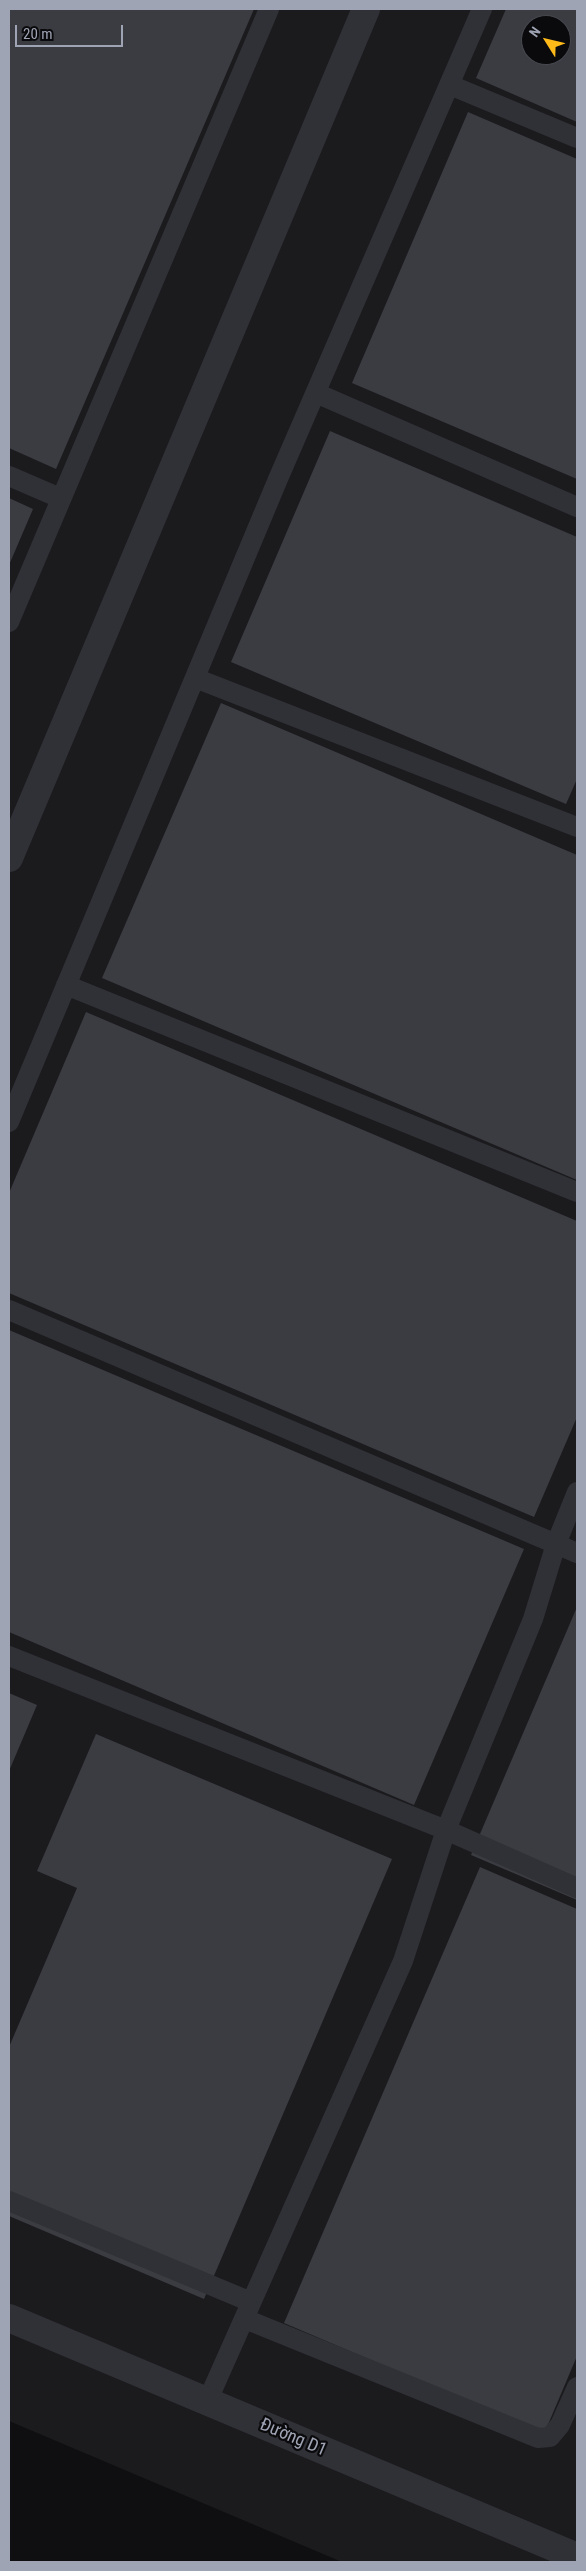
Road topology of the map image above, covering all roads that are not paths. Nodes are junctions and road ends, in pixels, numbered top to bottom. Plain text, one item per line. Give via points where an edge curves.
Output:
1 (269, 9) edge
2 (366, 9) edge
3 (482, 9) edge
4 (450, 85) junction
5 (577, 138) edge
6 (316, 393) junction
7 (9, 476) edge
8 (60, 498) junction
9 (577, 507) edge
10 (9, 622) edge
11 (195, 678) junction
12 (577, 827) edge
13 (9, 858) edge
14 (66, 985) junction
15 (9, 1122) edge
16 (577, 1192) edge
17 (9, 1310) edge
18 (577, 1492) edge
19 (556, 1544) junction
20 (577, 1553) edge
21 (9, 1656) edge
22 (446, 1830) junction
23 (577, 1888) edge
24 (9, 2202) edge
25 (248, 2310) junction
26 (9, 2318) edge
27 (577, 2387) edge
28 (207, 2402) junction
29 (577, 2557) edge

1 - 8 lane
2 - 13 street
3 - 4 lane
4 - 5 lane
4 - 6 lane
6 - 9 lane
6 - 11 lane
7 - 8 lane
8 - 10 lane
11 - 12 lane
11 - 14 lane
14 - 15 lane
14 - 16 lane
17 - 19 lane
18 - 19 lane
19 - 20 lane
19 - 22 lane via 533,1619
21 - 22 lane
22 - 23 lane
22 - 25 lane via 403,1961
24 - 25 lane
25 - 27 lane via 538,2438 550,2437 560,2425
25 - 28 lane
26 - 28 street, Đường D1
28 - 29 street, Đường D1

